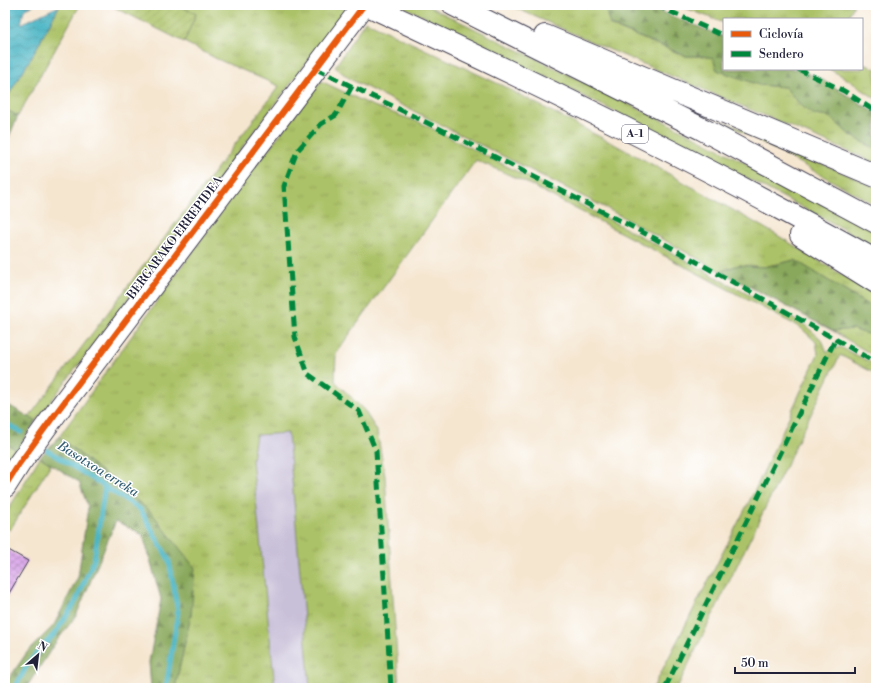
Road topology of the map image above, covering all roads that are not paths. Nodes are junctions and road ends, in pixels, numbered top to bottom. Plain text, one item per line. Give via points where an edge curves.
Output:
1 (364, 5) edge
2 (368, 5) edge
3 (454, 5) edge
4 (464, 5) edge
5 (667, 150) junction
6 (876, 176) edge
7 (876, 222) edge
8 (876, 261) edge
9 (876, 282) edge
10 (5, 486) edge

1 - 10 main road, BERGARAKO ERREPIDEA via 59,409
2 - 5 main road, A-1
3 - 7 main road via 702,129
4 - 6 main road via 565,44
5 - 8 main road, A-1
5 - 9 main road

